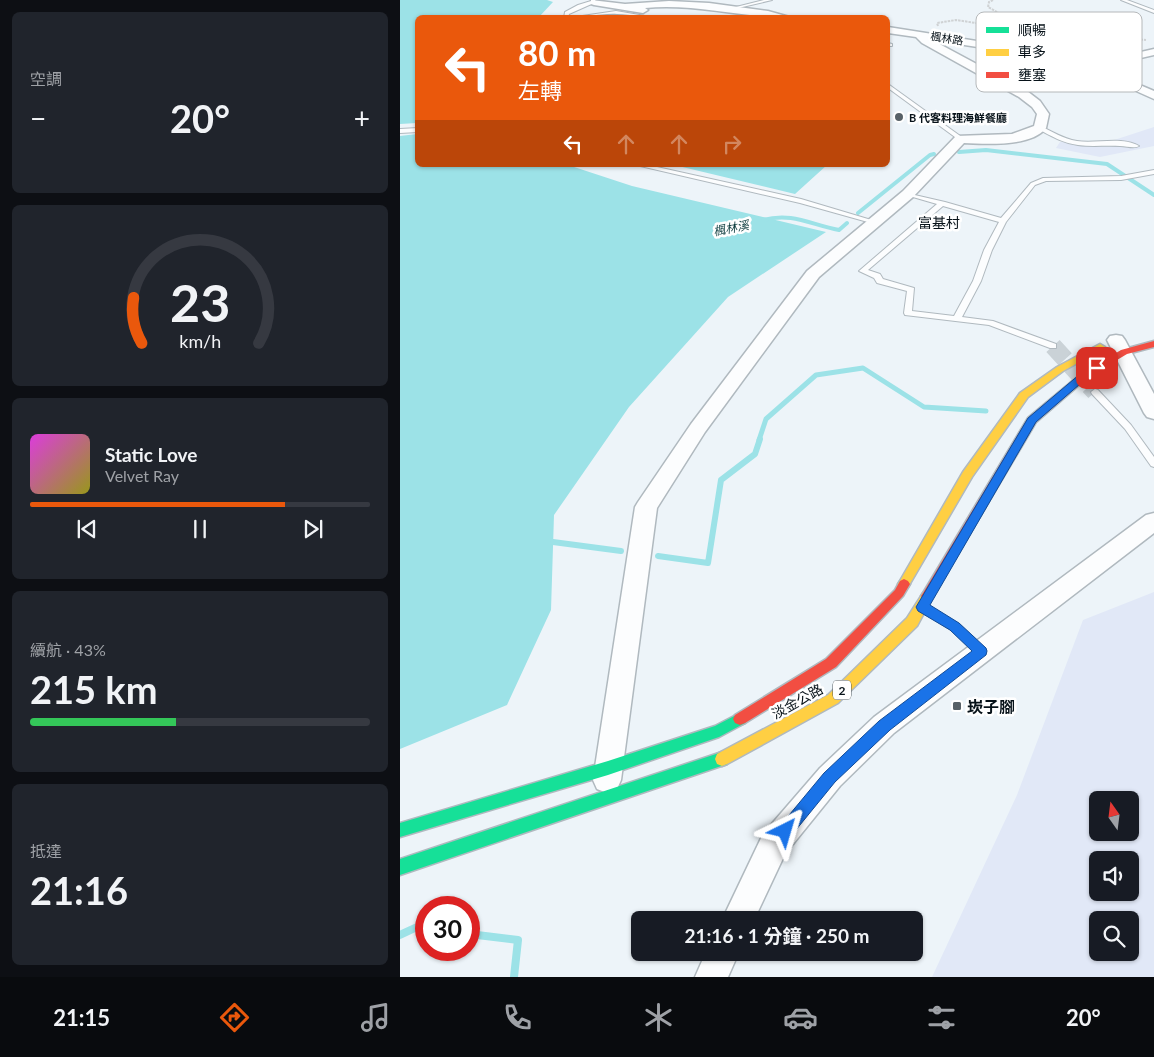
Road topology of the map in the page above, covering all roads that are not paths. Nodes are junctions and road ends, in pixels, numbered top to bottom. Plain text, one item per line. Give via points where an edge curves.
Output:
1 (770, 0) edge
2 (1123, 0) edge
3 (593, 1) edge
4 (629, 6) junction
5 (740, 8) edge
6 (1154, 12) edge
7 (567, 15) edge
8 (594, 15) edge
9 (636, 15) edge
10 (674, 15) dead end
11 (774, 15) edge
12 (890, 30) edge
13 (918, 34) junction
14 (976, 43) edge
15 (976, 68) edge
16 (890, 87) edge
17 (1142, 90) edge
18 (1019, 92) edge
19 (1154, 95) edge
20 (1040, 128) junction
21 (415, 130) edge
22 (400, 131) edge
23 (961, 139) junction
24 (1136, 146) dead end
25 (648, 167) edge
26 (1154, 172) edge
27 (1146, 174) junction
28 (1154, 179) edge
29 (908, 194) junction
30 (943, 203) junction
31 (875, 222) junction
32 (1003, 222) junction
33 (957, 319) junction
34 (1122, 343) junction
35 (1154, 344) edge
36 (1053, 346) tunnel mouth
37 (1095, 392) tunnel mouth
38 (1154, 413) edge
39 (1154, 464) edge
40 (1154, 521) edge
41 (911, 600) junction
42 (981, 651) junction
43 (608, 768) junction
44 (607, 798) junction
45 (400, 830) edge
46 (400, 867) edge
47 (742, 911) edge
48 (719, 961) edge
49 (711, 977) edge

1 - 5 lane
2 - 6 lane
3 - 4 street
3 - 7 lane
4 - 5 street via 682,3
4 - 10 street
5 - 11 street
8 - 9 lane via 616,12
12 - 13 street, 楓林路
13 - 14 street, 楓林路
13 - 15 street
16 - 23 lane
17 - 19 street
18 - 20 street via 1044,114
20 - 23 street via 1029,135 999,140
20 - 24 lane via 1077,143
21 - 22 lane
23 - 29 street
25 - 31 lane
26 - 27 lane
27 - 28 lane
27 - 32 lane via 1121,178 1045,179 1033,184
29 - 30 lane
29 - 31 street
30 - 32 lane
30 - 33 lane via 862,271 877,276 880,281 911,290 908,314
31 - 43 street via 813,274 698,428 646,507
32 - 33 lane
33 - 36 lane via 990,323
34 - 35 main road, 淡金公路 / 2
34 - 38 street via 1128,363
34 - 41 main road, 淡金公路 / 2 via 1032,420
34 - 41 main road, 淡金公路 / 2 via 1090,351 1024,395 967,475
37 - 39 lane via 1128,427
40 - 42 street
41 - 42 lane via 955,626
41 - 43 main road, 淡金公路 / 2 via 831,663 727,726
41 - 44 main road, 淡金公路 / 2 via 912,622 833,699 730,756
42 - 47 street via 884,725 830,778 774,844
43 - 44 street
43 - 45 main road, 淡金公路 / 2
44 - 46 main road, 淡金公路 / 2
48 - 49 street

